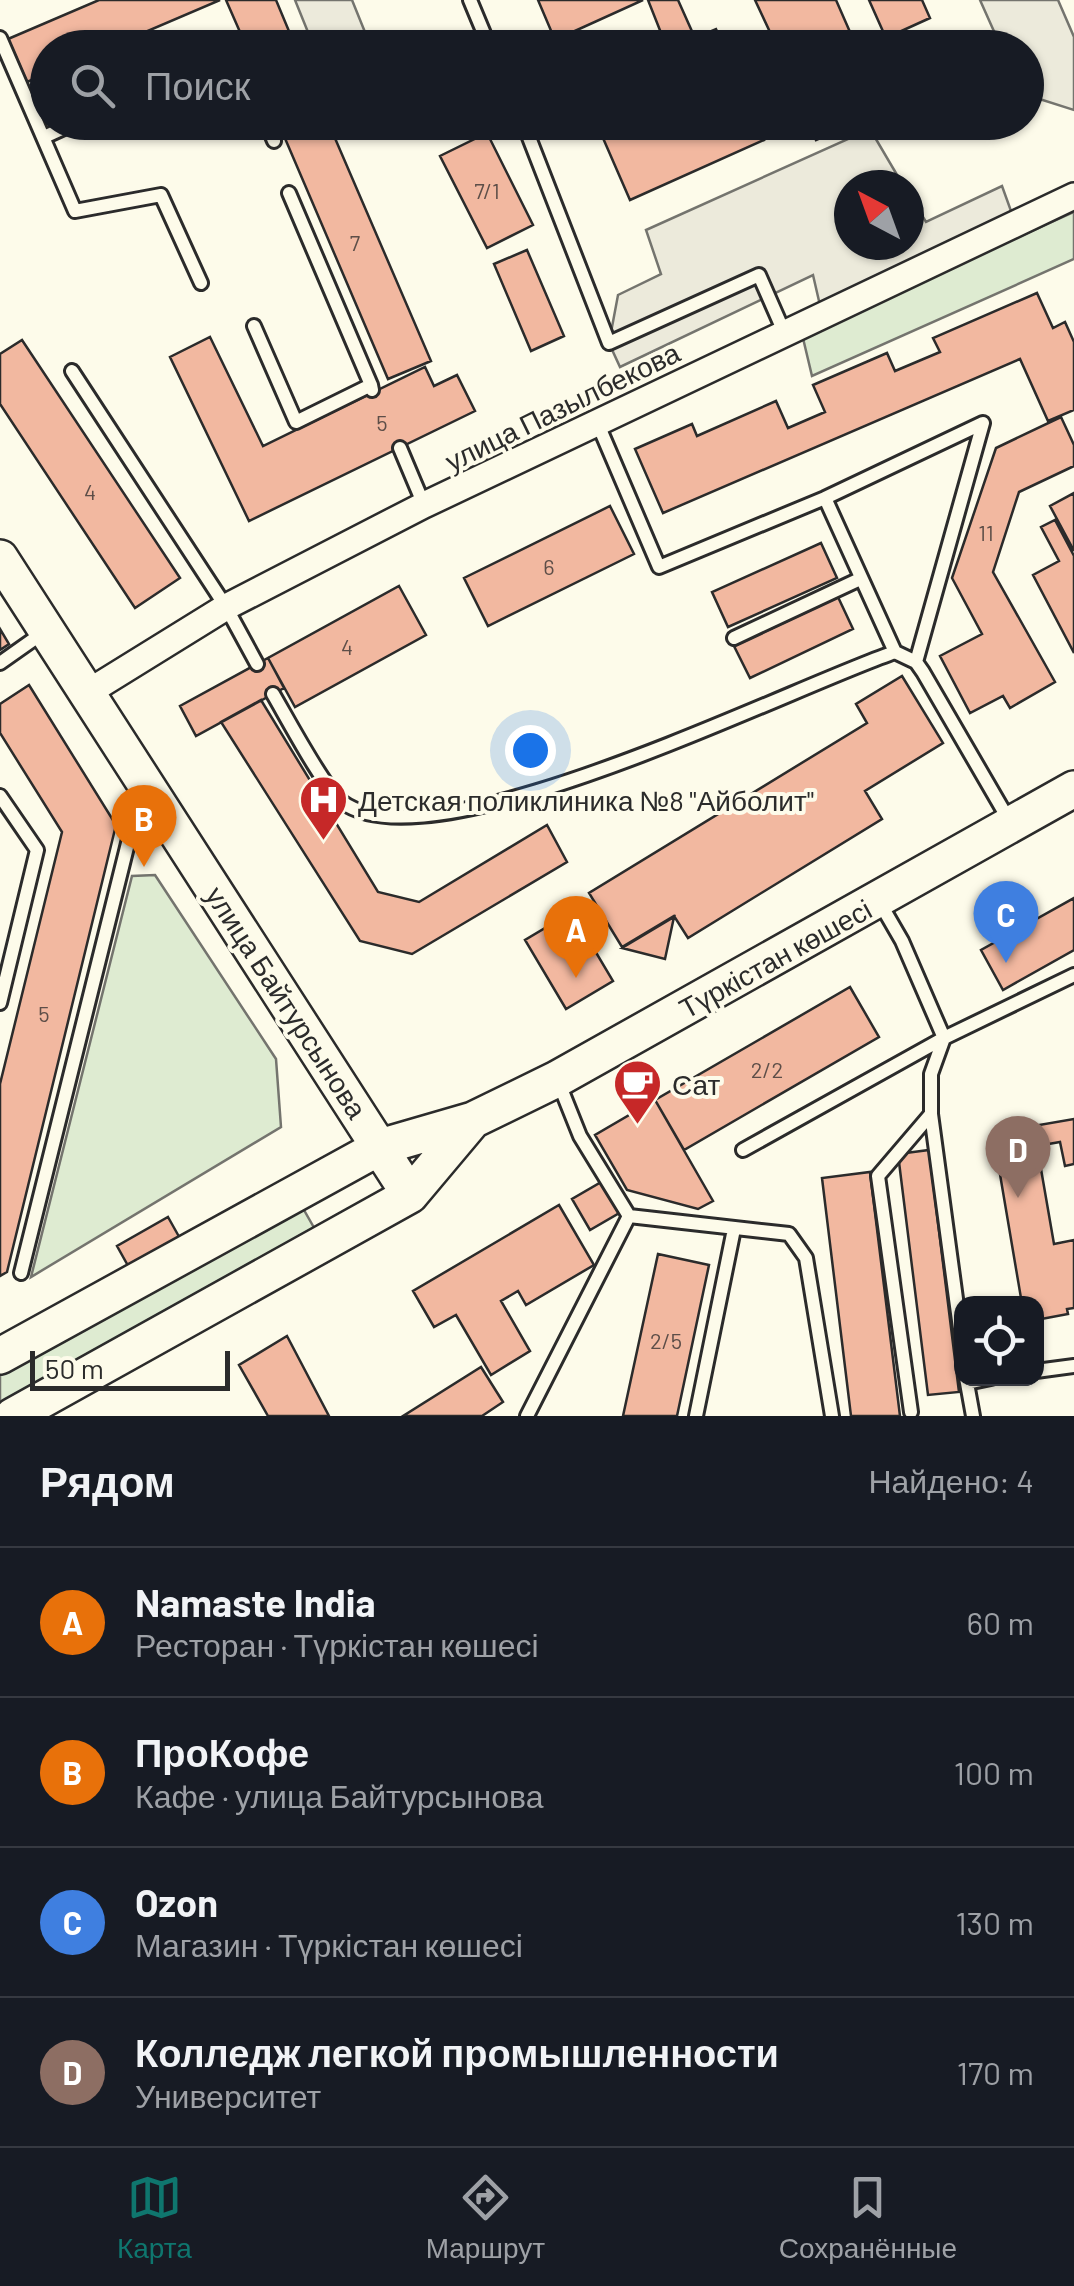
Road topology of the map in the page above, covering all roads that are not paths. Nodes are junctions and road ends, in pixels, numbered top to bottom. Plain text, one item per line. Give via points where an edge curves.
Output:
1 (470, 0) edge
2 (482, 30) edge
3 (0, 38) edge
4 (30, 106) edge
5 (45, 140) edge
6 (530, 140) edge
7 (289, 193) dead end
8 (1074, 196) edge
9 (201, 283) dead end
10 (254, 326) dead end
11 (784, 332) junction
12 (72, 371) dead end
13 (597, 422) junction
14 (400, 448) dead end
15 (825, 498) junction
16 (424, 506) junction
17 (0, 558) edge
18 (860, 580) junction
19 (226, 608) junction
20 (46, 630) junction
21 (734, 638) dead end
22 (895, 652) junction
23 (916, 662) junction
24 (0, 663) edge
25 (257, 664) dead end
26 (88, 693) junction
27 (272, 694) dead end
28 (1074, 789) edge
29 (0, 796) edge
30 (156, 797) junction
31 (1011, 824) junction
32 (879, 901) junction
33 (1074, 974) edge
34 (0, 1003) edge
35 (944, 1038) junction
36 (557, 1079) junction
37 (931, 1114) junction
38 (473, 1120) junction
39 (380, 1147) junction
40 (742, 1150) dead end
41 (410, 1195) junction
42 (629, 1216) junction
43 (734, 1229) junction
44 (21, 1273) dead end
45 (956, 1296) edge
46 (0, 1356) edge
47 (1074, 1366) edge
48 (1044, 1371) edge
49 (967, 1386) edge
50 (911, 1412) dead end
51 (13, 1416) edge
52 (527, 1416) edge
53 (696, 1416) edge
54 (832, 1416) edge
55 (973, 1416) edge

1 - 2 lane
3 - 4 lane
5 - 9 lane via 75,211 162,194
6 - 11 lane via 609,343 759,275
7 - 10 lane via 372,389 296,422
8 - 11 street, улица Пазылбекова
11 - 13 street, улица Пазылбекова
12 - 19 lane
13 - 15 lane via 659,567
13 - 16 street, улица Пазылбекова
14 - 16 lane
15 - 18 lane
15 - 23 lane via 983,423
16 - 19 street, улица Пазылбекова
17 - 20 main road, улица Байтурсынова
18 - 21 lane
18 - 22 lane
19 - 25 lane
19 - 26 street, улица Пазылбекова
20 - 24 lane
20 - 26 main road, улица Байтурсынова
22 - 23 lane
22 - 27 lane via 523,799 413,818 340,802
23 - 31 lane
26 - 30 main road, улица Байтурсынова
28 - 31 main road, Түркістан көшесі
29 - 34 lane via 37,850
30 - 39 main road, улица Байтурсынова
30 - 44 lane via 136,811
31 - 32 main road, Түркістан көшесі
32 - 35 lane
32 - 36 main road, Түркістан көшесі
33 - 35 lane
35 - 37 lane via 931,1074
35 - 40 lane
36 - 38 main road, Түркістан көшесі
36 - 42 lane via 580,1136
37 - 45 lane
37 - 50 lane via 878,1176
38 - 39 main road, Түркістан көшесі
38 - 41 main road, Түркістан көшесі
39 - 41 main road, улица Байтурсынова
39 - 46 main road, Түркістан көшесі
41 - 51 main road, Түркістан көшесі
42 - 43 lane
42 - 52 lane
43 - 53 lane
43 - 54 lane via 788,1234 799,1242
47 - 48 lane
49 - 55 lane

